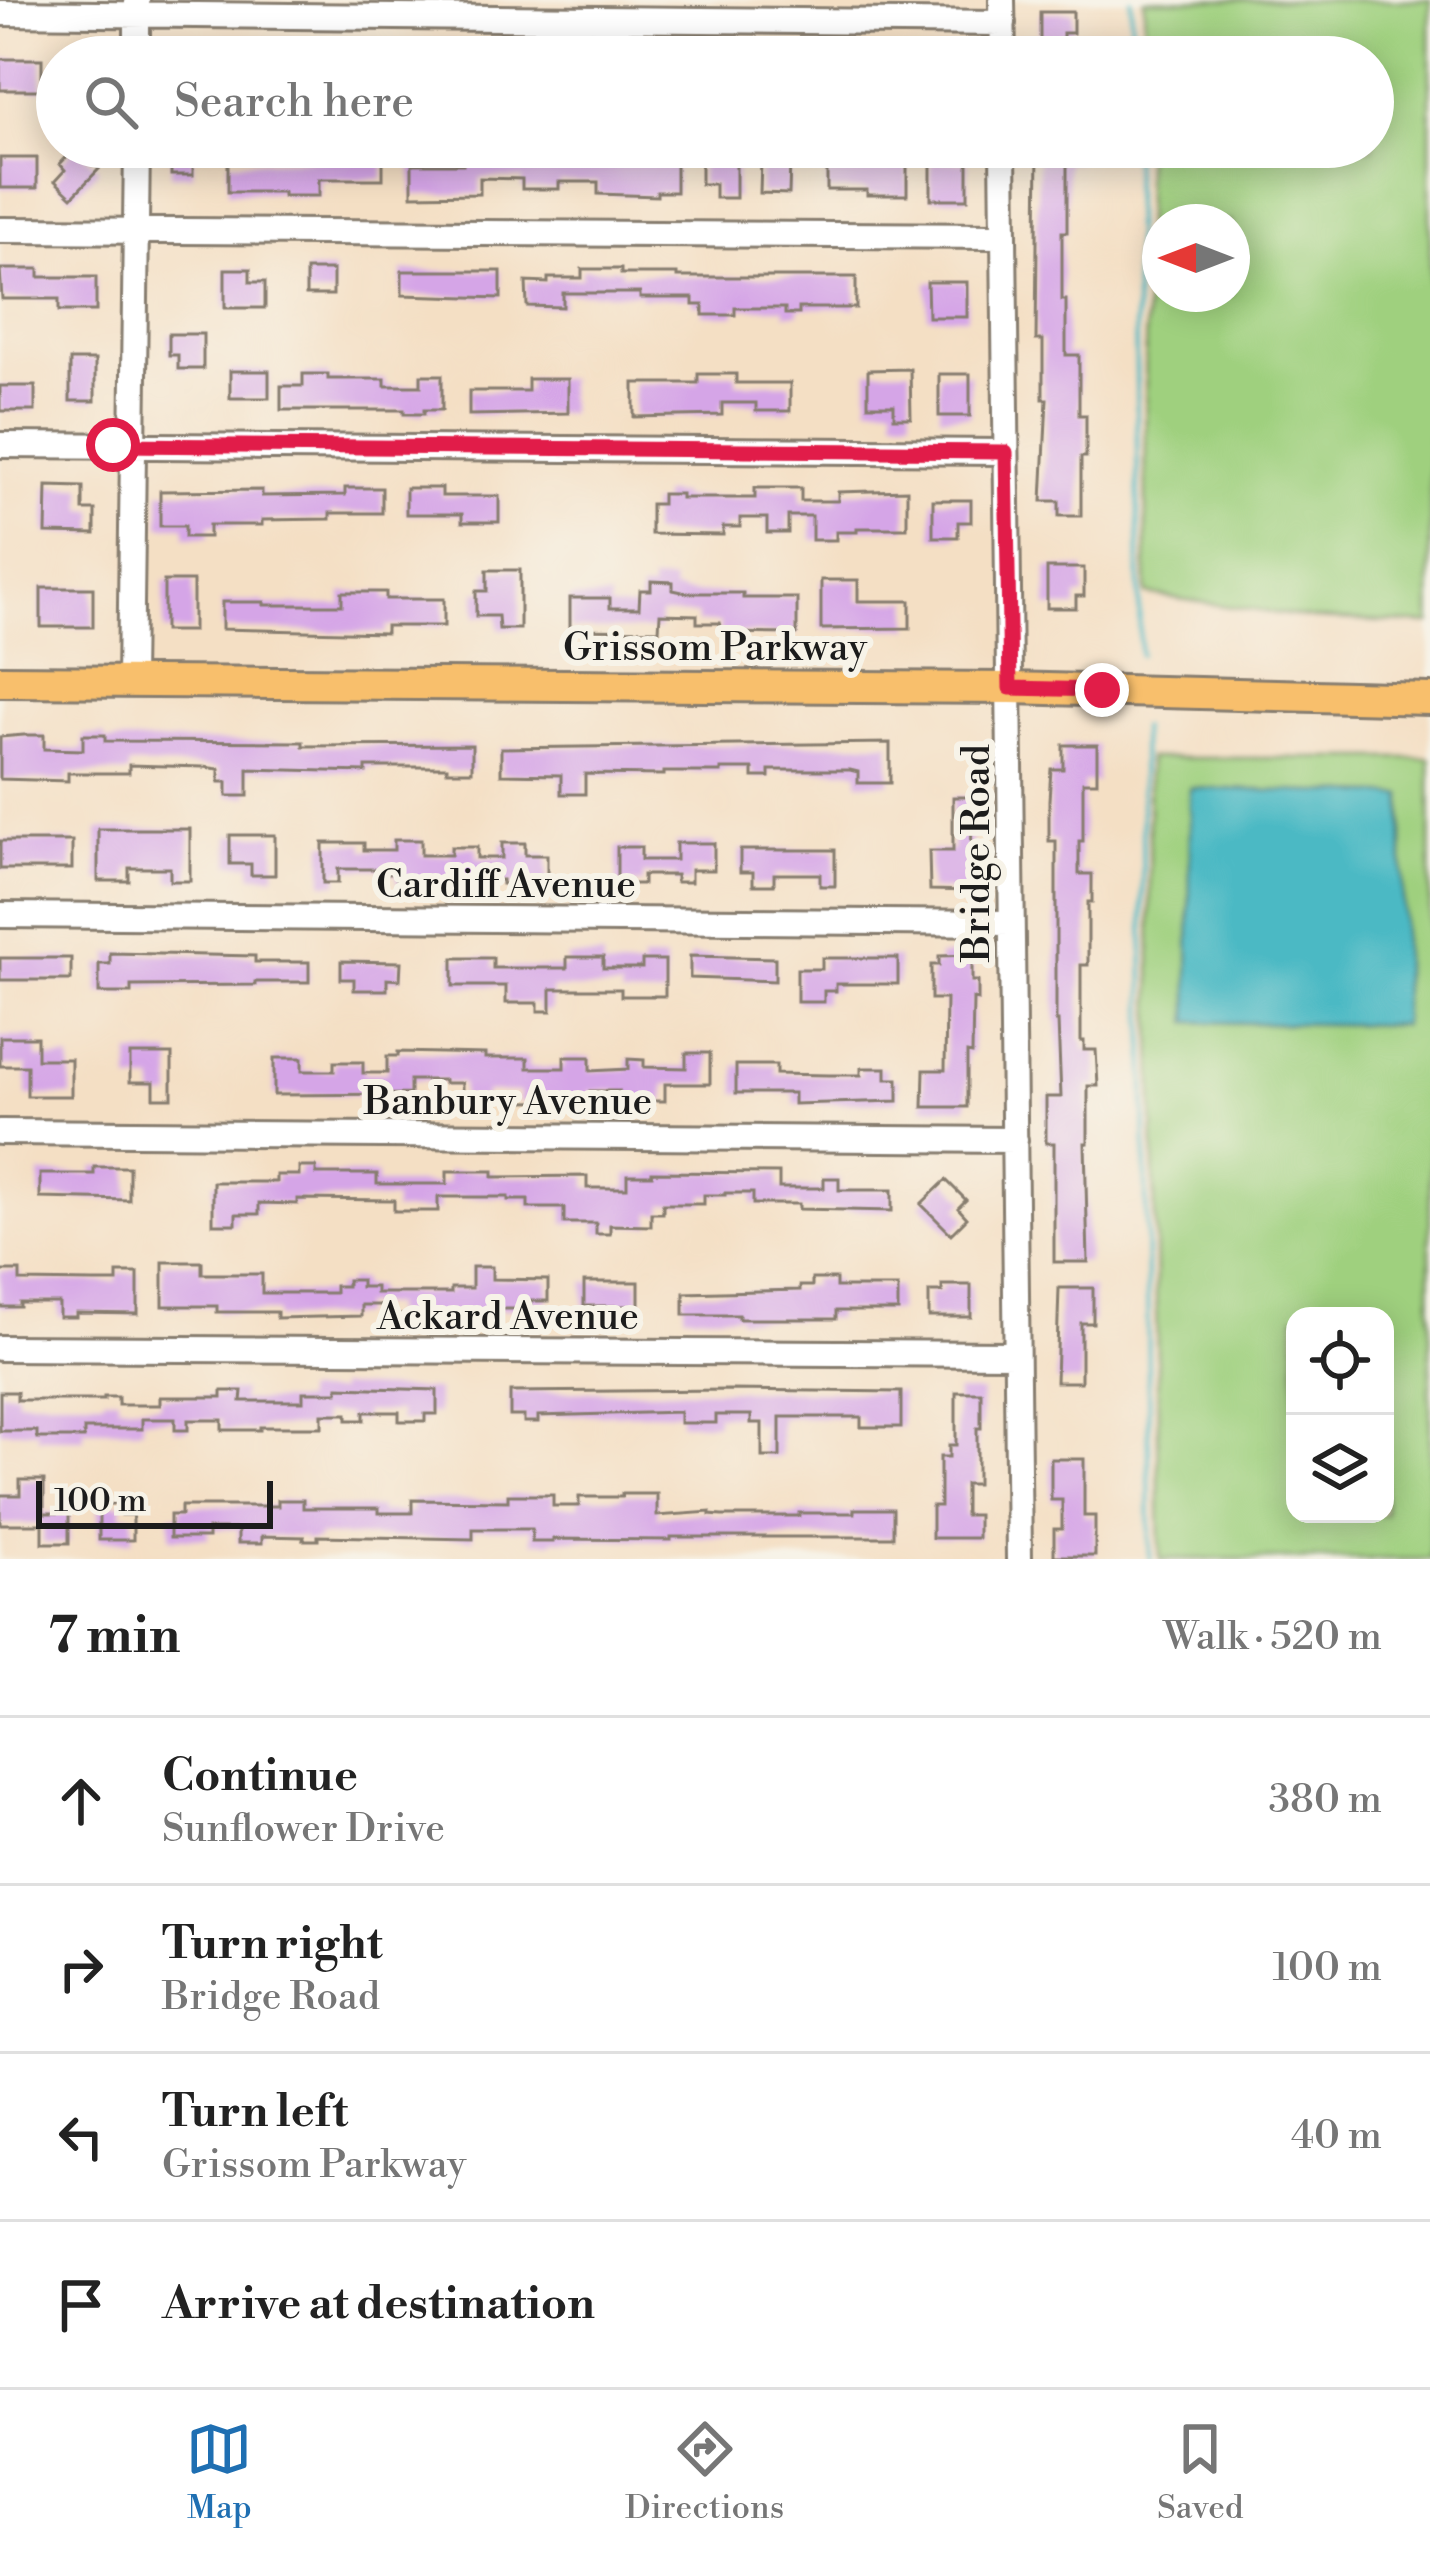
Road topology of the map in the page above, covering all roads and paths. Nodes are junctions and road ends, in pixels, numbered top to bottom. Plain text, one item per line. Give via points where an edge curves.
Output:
1 (138, 7) edge
2 (352, 8) edge
3 (1002, 11) edge
4 (0, 13) edge
5 (137, 168) edge
6 (1003, 168) edge
7 (0, 230) edge
8 (136, 231) junction
9 (1003, 236) junction
10 (0, 445) edge
11 (134, 445) junction
12 (1006, 452) junction
13 (0, 681) edge
14 (130, 681) junction
15 (1010, 688) junction
16 (1430, 699) edge
17 (0, 915) edge
18 (1011, 923) junction
19 (0, 1132) edge
20 (1015, 1139) junction
21 (0, 1348) edge
22 (1016, 1354) junction
23 (1019, 1559) edge

1 - 2 street
1 - 4 street
2 - 3 street
5 - 8 street
6 - 9 street, Bridge Road
7 - 8 street
8 - 9 street
8 - 11 street
9 - 12 street, Bridge Road
10 - 11 street
11 - 12 street
11 - 14 street
12 - 15 street, Bridge Road
13 - 14 main road, Grissom Parkway
14 - 15 main road, Grissom Parkway
15 - 16 main road, Grissom Parkway
15 - 18 street, Bridge Road
17 - 18 street, Cardiff Avenue
18 - 20 street, Bridge Road
19 - 20 street, Banbury Avenue
20 - 22 street, Bridge Road
21 - 22 street, Ackard Avenue
22 - 23 street, Bridge Road

